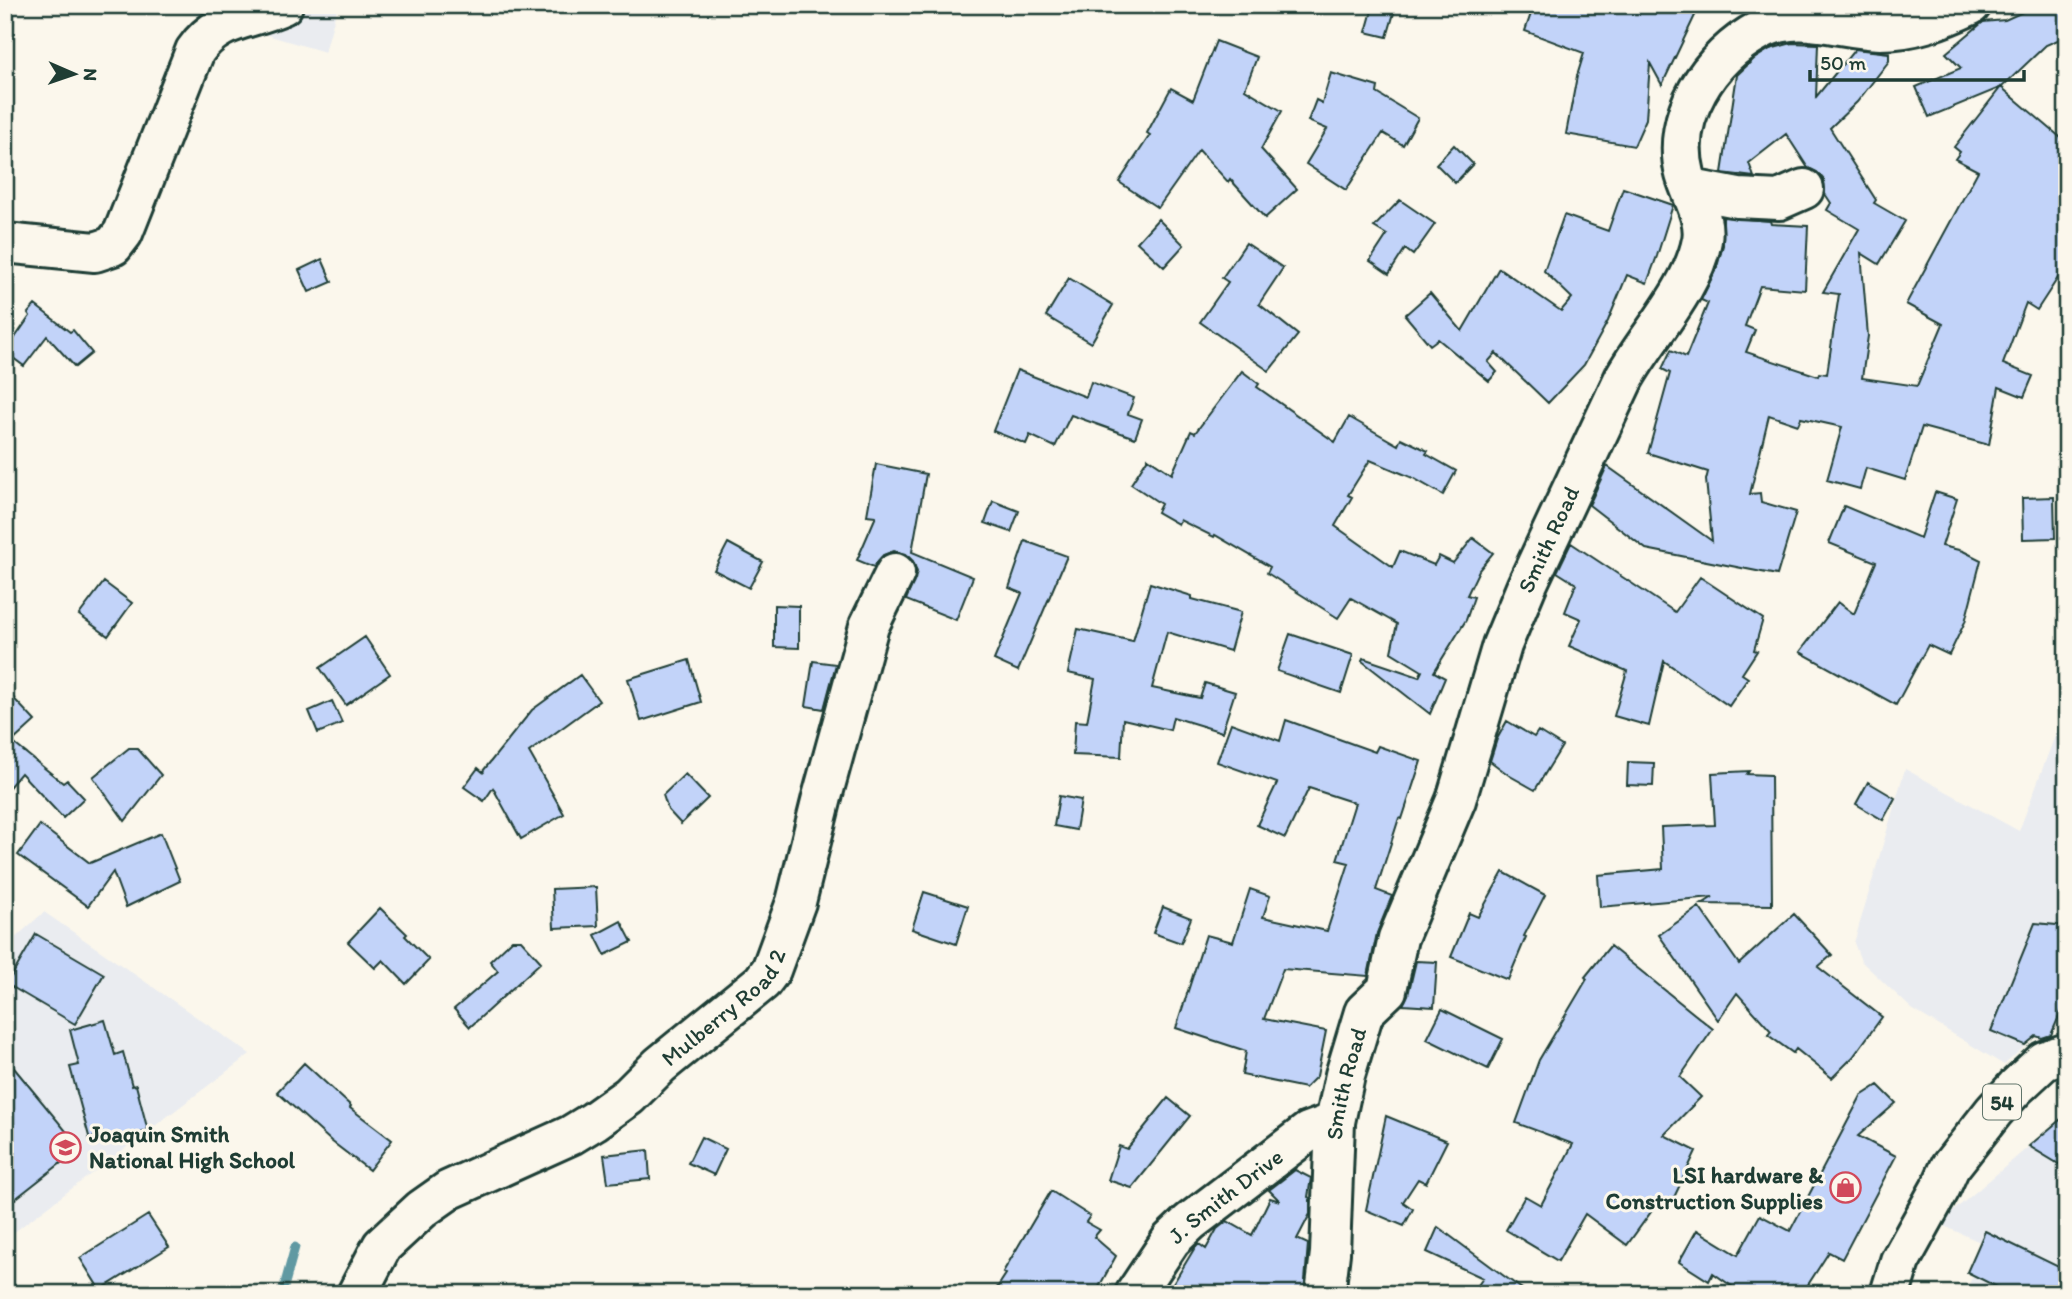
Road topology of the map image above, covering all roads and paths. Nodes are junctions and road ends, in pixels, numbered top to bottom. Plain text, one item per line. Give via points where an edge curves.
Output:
1 (283, 5) edge
2 (1971, 5) edge
3 (1794, 12) edge
4 (1690, 189) junction
5 (1804, 189) dead end
6 (5, 243) edge
7 (895, 573) dead end
8 (2067, 1053) edge
9 (1335, 1122) junction
10 (357, 1294) edge
11 (1135, 1294) edge
12 (1325, 1294) edge
13 (1890, 1294) edge

1 - 6 main road via 221,26 195,51 123,233 113,246 95,252
2 - 3 main road, Smith Road via 1920,27 1878,30
3 - 4 main road, Smith Road via 1760,29 1704,79 1682,126 1680,146
4 - 5 main road via 1779,200
4 - 9 main road, Smith Road via 1702,223 1698,257 1624,378 1502,645 1457,800 1398,939 1387,990 1364,1012
7 - 10 main road, Mulberry Road 2 via 869,626 796,902 771,970 629,1096 594,1121 449,1190 422,1209 382,1246
8 - 13 main road, 54 via 2044,1061 2016,1087 1950,1167 1900,1261
9 - 11 main road, J. Smith Drive via 1308,1132 1190,1222 1171,1240
9 - 12 main road, Smith Road

